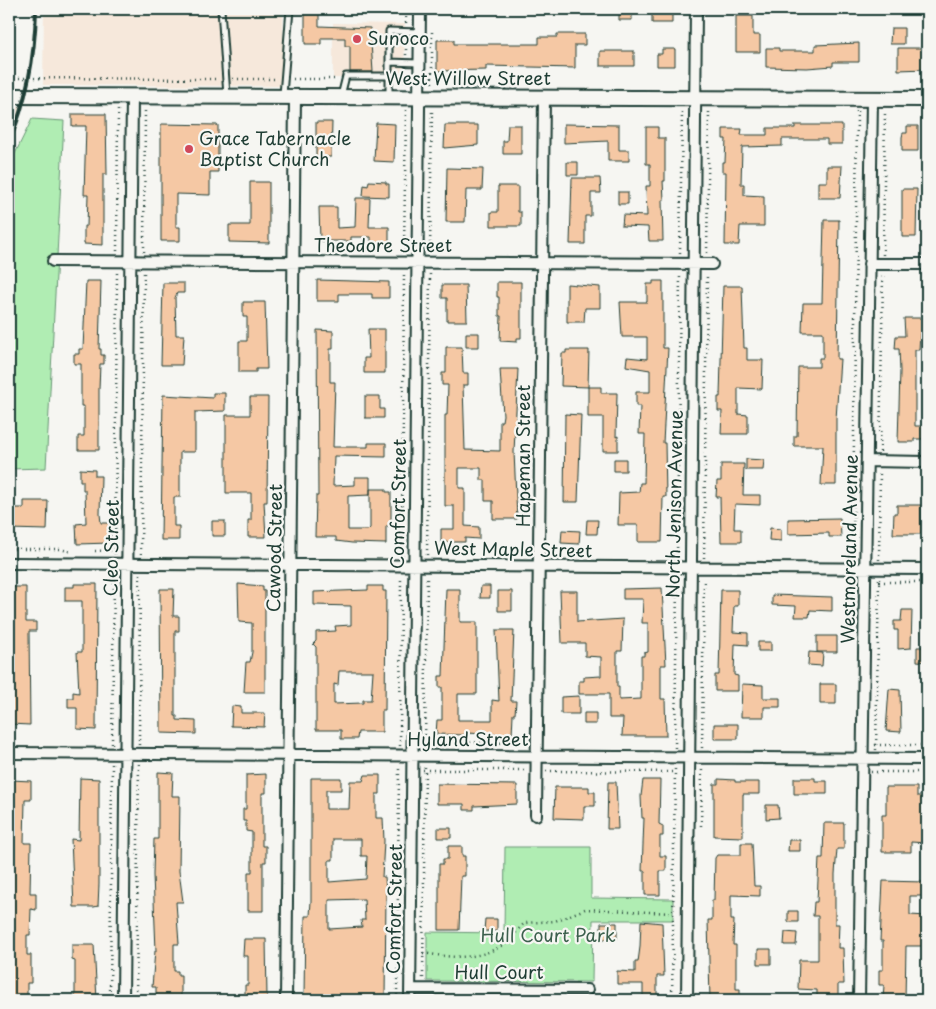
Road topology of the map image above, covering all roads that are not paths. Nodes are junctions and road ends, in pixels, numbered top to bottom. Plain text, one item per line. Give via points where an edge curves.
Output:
1 (221, 9) edge
2 (290, 9) edge
3 (420, 9) edge
4 (696, 9) edge
5 (420, 32) junction
6 (389, 62) junction
7 (419, 63) junction
8 (388, 76) junction
9 (9, 96) edge
10 (227, 96) junction
11 (289, 97) junction
12 (341, 97) junction
13 (389, 97) junction
14 (544, 98) junction
15 (696, 98) junction
16 (872, 99) junction
17 (927, 99) edge
18 (132, 102) junction
19 (419, 103) junction
20 (53, 261) dead end
21 (131, 261) junction
22 (418, 262) junction
23 (293, 263) junction
24 (542, 263) junction
25 (694, 264) junction
26 (712, 264) dead end
27 (869, 264) junction
28 (927, 264) edge
29 (868, 461) junction
30 (927, 462) edge
31 (9, 563) edge
32 (128, 564) junction
33 (291, 565) junction
34 (414, 566) junction
35 (540, 567) junction
36 (691, 568) junction
37 (866, 569) junction
38 (927, 569) edge
39 (9, 753) edge
40 (126, 754) junction
41 (289, 755) junction
42 (413, 756) junction
43 (538, 756) junction
44 (689, 758) junction
45 (863, 758) junction
46 (927, 759) edge
47 (536, 815) dead end
48 (411, 989) junction
49 (587, 990) dead end
50 (124, 1000) edge
51 (286, 1000) edge
52 (410, 1000) edge
53 (687, 1000) edge
54 (859, 1000) edge

1 - 10 lane
2 - 11 lane
3 - 5 street, Comfort Street
4 - 15 street, North Jenison Avenue
5 - 6 lane via 390,31
5 - 7 street, Comfort Street
6 - 7 lane
6 - 8 lane
7 - 19 street, Comfort Street
8 - 12 lane via 346,76
8 - 13 lane
9 - 18 street, West Willow Street
10 - 11 street, West Willow Street
10 - 18 street, West Willow Street
11 - 12 street, West Willow Street
11 - 23 street, Cawood Street
12 - 13 street, West Willow Street
13 - 19 street, West Willow Street
14 - 15 street, West Willow Street
14 - 19 street, West Willow Street
14 - 24 street, Hapeman Street
15 - 16 street, West Willow Street
15 - 25 street, North Jenison Avenue
16 - 17 street, West Willow Street
16 - 27 street, Westmoreland Avenue
18 - 21 street, Cleo Street
19 - 22 street, Comfort Street
20 - 21 street, Theodore Street
21 - 23 street, Theodore Street
21 - 32 street, Cleo Street
22 - 23 street, Theodore Street
22 - 24 street, Theodore Street
22 - 34 street, Comfort Street
23 - 33 street, Cawood Street
24 - 25 street, Theodore Street
24 - 35 street, Hapeman Street
25 - 26 street, Theodore Street
25 - 36 street, North Jenison Avenue
27 - 28 street
27 - 29 street, Westmoreland Avenue
29 - 30 street
29 - 37 street, Westmoreland Avenue
31 - 32 street, West Maple Street
32 - 33 street, West Maple Street
32 - 40 street, Cleo Street
33 - 34 street, West Maple Street
33 - 41 street, Cawood Street
34 - 35 street, West Maple Street
34 - 42 street, Comfort Street
35 - 36 street, West Maple Street
35 - 43 street, Hapeman Street
36 - 37 street, West Maple Street
36 - 44 street, North Jenison Avenue
37 - 38 street, West Maple Street
37 - 45 street, Westmoreland Avenue
39 - 40 street, Hyland Street
40 - 41 street, Hyland Street
40 - 50 street, Cleo Street
41 - 42 street, Hyland Street
41 - 51 street, Cawood Street
42 - 43 street, Hyland Street
42 - 48 street, Comfort Street
43 - 44 street, Hyland Street
43 - 47 street, Hapeman Street via 535,770
44 - 45 street, Hyland Street
44 - 53 street, North Jenison Avenue
45 - 46 street, Hyland Street
45 - 54 street, Westmoreland Avenue via 867,772
48 - 49 street, Hull Court
48 - 52 street, Comfort Street

